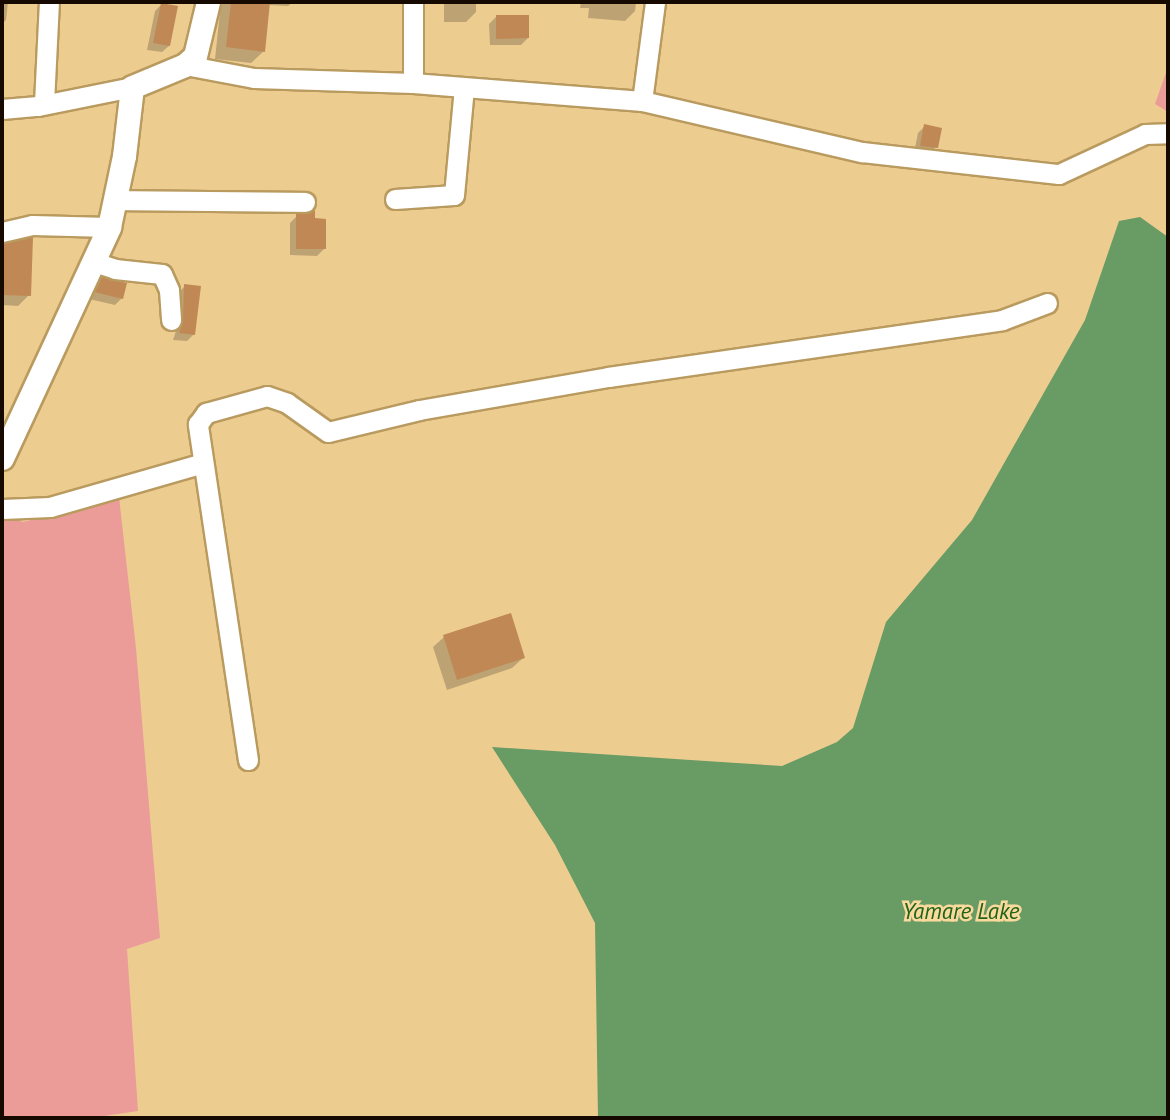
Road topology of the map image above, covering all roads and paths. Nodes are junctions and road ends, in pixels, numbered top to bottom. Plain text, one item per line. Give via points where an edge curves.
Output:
1 (49, 2) edge
2 (208, 2) edge
3 (413, 2) edge
4 (655, 2) edge
5 (185, 65) junction
6 (413, 83) junction
7 (132, 87) junction
8 (464, 88) junction
9 (642, 102) junction
10 (44, 103) junction
11 (2, 109) edge
12 (1168, 133) edge
13 (395, 199) dead end
14 (115, 200) junction
15 (305, 202) dead end
16 (109, 227) junction
17 (2, 232) edge
18 (94, 262) junction
19 (1047, 303) dead end
20 (171, 320) dead end
21 (2, 458) edge
22 (203, 463) junction
23 (2, 509) edge
24 (248, 760) dead end

1 - 10 street
2 - 5 street via 195,55
3 - 6 street
4 - 9 street
5 - 6 street via 254,78
5 - 7 street
6 - 8 street
7 - 10 street
7 - 14 street
8 - 9 street
8 - 13 street via 454,195
9 - 12 street via 862,152 1059,174 1145,134
10 - 11 street
14 - 15 street
14 - 16 street
16 - 17 street via 32,225
16 - 18 street
18 - 20 street via 162,274 169,290
18 - 21 street
19 - 22 street via 1002,320 608,377 419,410 328,432 288,403 257,397 201,417
22 - 23 street via 50,507
22 - 24 street

